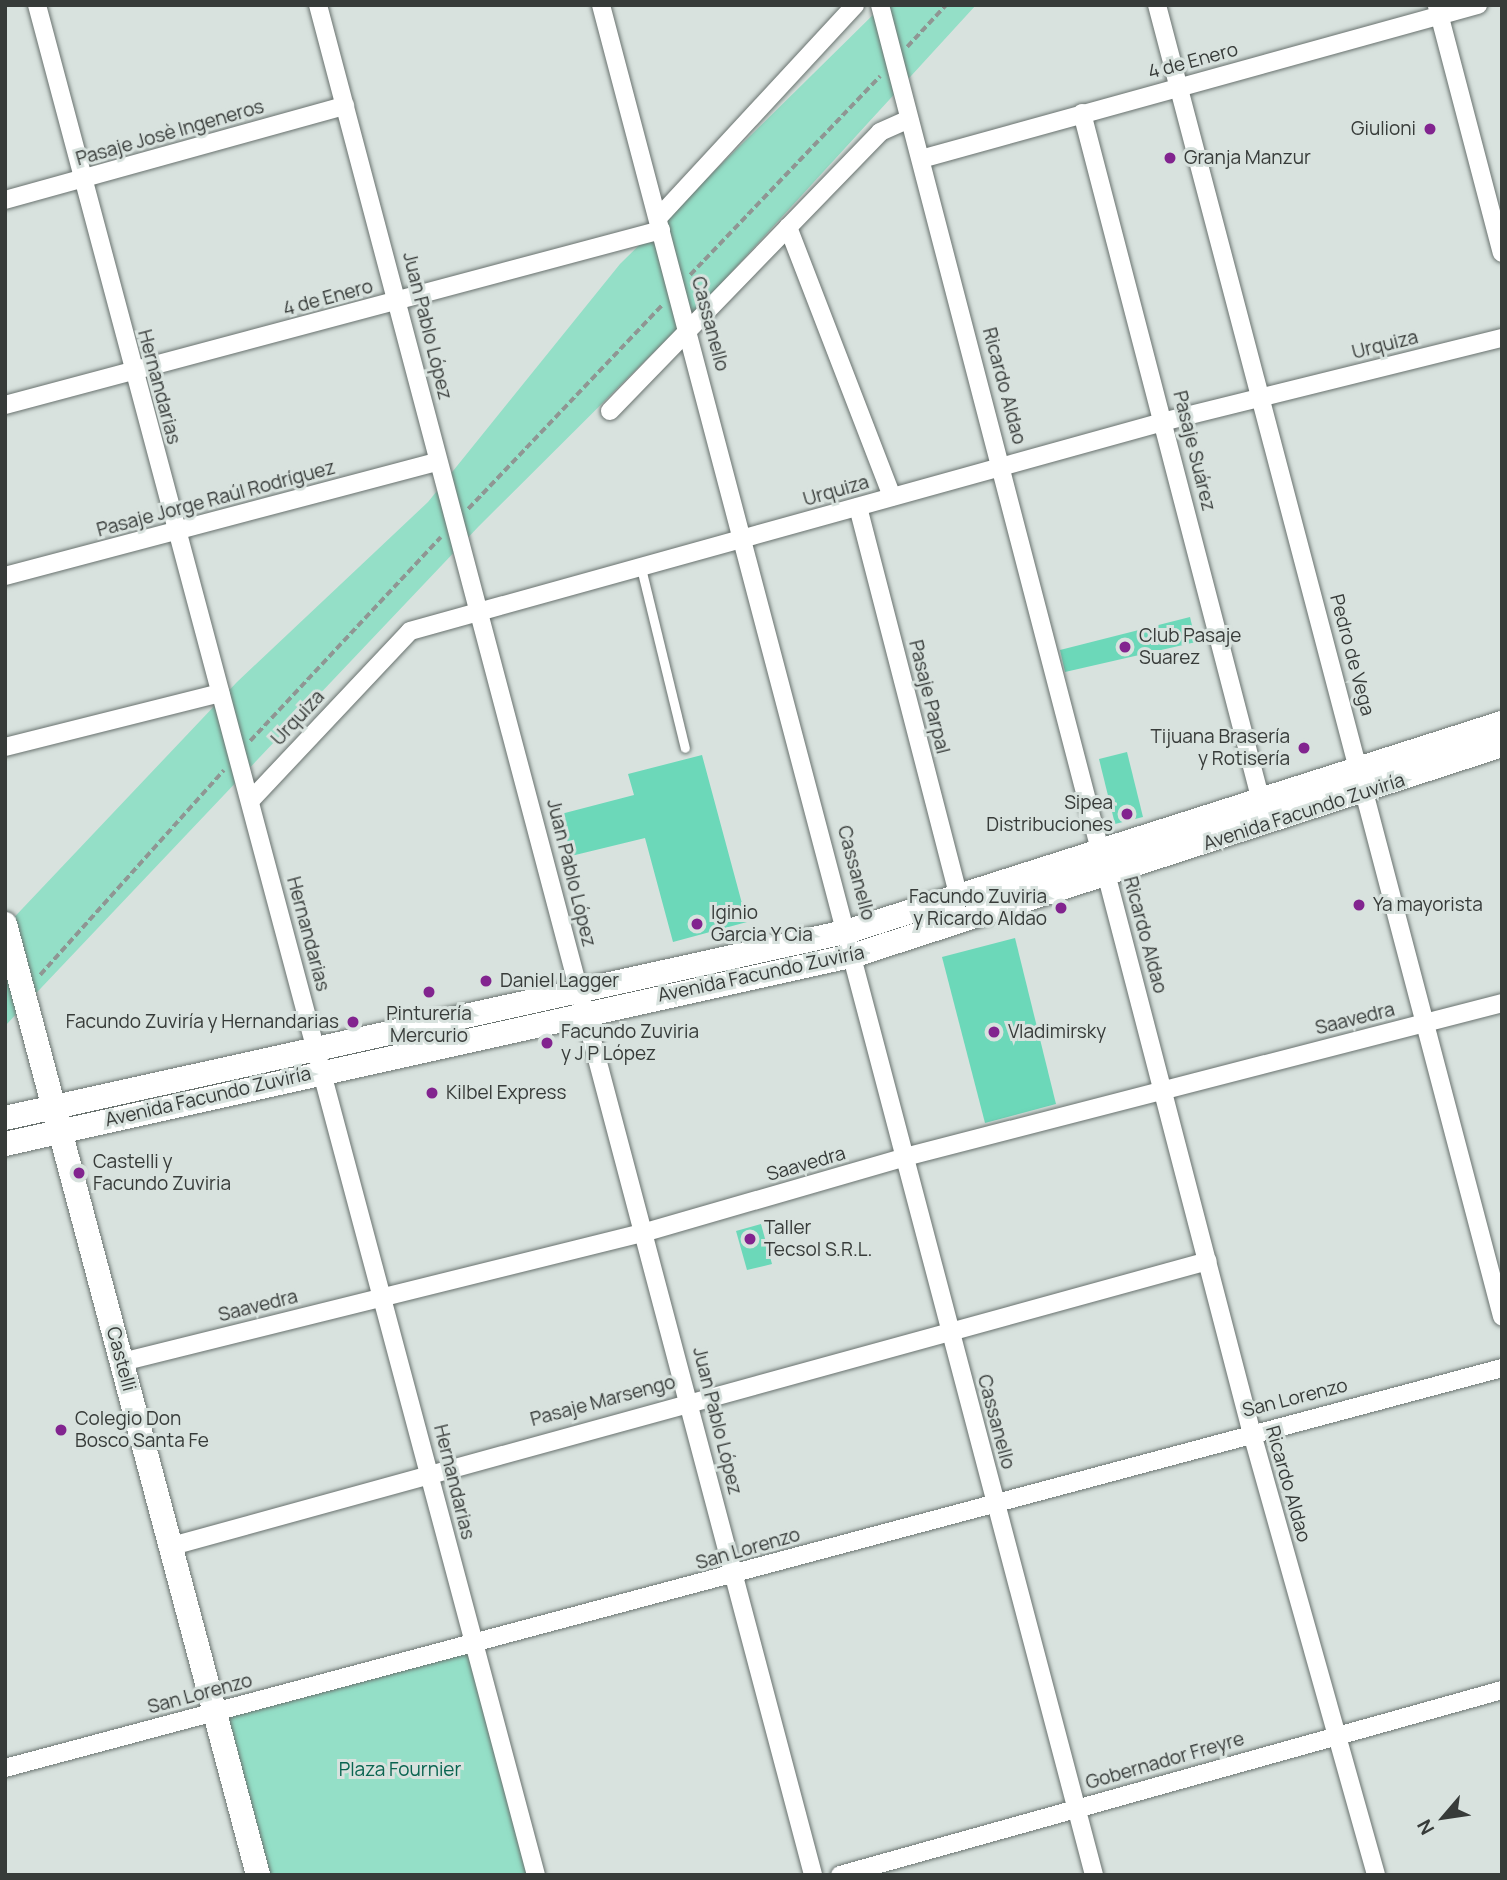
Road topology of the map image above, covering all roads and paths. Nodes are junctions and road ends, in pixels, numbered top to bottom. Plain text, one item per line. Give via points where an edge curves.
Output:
1 (37, 5) edge
2 (318, 5) edge
3 (601, 5) edge
4 (855, 5) edge
5 (880, 5) edge
6 (946, 5) edge
7 (1157, 5) edge
8 (1478, 5) edge
9 (1438, 10) edge
10 (894, 61) junction
11 (1179, 88) junction
12 (345, 106) junction
13 (1082, 113) junction
14 (909, 119) junction
15 (920, 159) junction
16 (83, 179) junction
17 (5, 200) edge
18 (660, 224) junction
19 (788, 227) junction
20 (1502, 253) edge
21 (679, 287) junction
22 (401, 300) junction
23 (690, 329) junction
24 (1502, 338) edge
25 (133, 373) junction
26 (1261, 398) junction
27 (5, 405) edge
28 (610, 411) dead end
29 (1166, 421) junction
30 (438, 463) junction
31 (1003, 466) junction
32 (892, 497) junction
33 (858, 507) junction
34 (454, 523) junction
35 (177, 532) junction
36 (746, 539) junction
37 (641, 568) junction
38 (5, 576) edge
39 (483, 611) junction
40 (220, 693) junction
41 (1502, 723) edge
42 (1502, 746) edge
43 (5, 747) edge
44 (685, 748) dead end
45 (237, 755) junction
46 (1364, 780) junction
47 (250, 801) junction
48 (1261, 801) junction
49 (1100, 853) junction
50 (1107, 876) junction
51 (959, 898) junction
52 (5, 924) edge
53 (849, 931) junction
54 (855, 955) junction
55 (23, 993) junction
56 (583, 1001) junction
57 (1502, 1003) edge
58 (1427, 1023) junction
59 (320, 1061) junction
60 (1165, 1087) junction
61 (5, 1118) edge
62 (55, 1120) junction
63 (5, 1144) edge
64 (905, 1157) junction
65 (646, 1232) junction
66 (1208, 1261) junction
67 (384, 1295) junction
68 (1502, 1316) edge
69 (950, 1332) junction
70 (122, 1362) junction
71 (1502, 1368) edge
72 (690, 1399) junction
73 (1251, 1430) junction
74 (430, 1470) junction
75 (996, 1501) junction
76 (172, 1546) junction
77 (734, 1576) junction
78 (473, 1644) junction
79 (1502, 1690) edge
80 (216, 1712) junction
81 (1339, 1734) junction
82 (5, 1768) edge
83 (1078, 1807) junction
84 (258, 1875) edge
85 (536, 1875) edge
86 (813, 1875) edge
87 (840, 1875) edge
88 (1094, 1875) edge
89 (1376, 1875) edge

1 - 16 street, Hernandarias
2 - 12 street, Juan Pablo López
3 - 18 street, Cassanello
4 - 18 street
5 - 10 street, Ricardo Aldao
6 - 10 path
7 - 11 street, Pedro de Vega
8 - 9 street, 4 de Enero
9 - 11 street, 4 de Enero
9 - 20 street
10 - 14 street, Ricardo Aldao
10 - 21 path
11 - 13 street, 4 de Enero
11 - 26 street, Pedro de Vega
12 - 16 street, Pasaje Josè Ingeneros
12 - 22 street, Juan Pablo López
13 - 15 street, 4 de Enero
13 - 29 street, Pasaje Suárez
14 - 15 street, Ricardo Aldao
14 - 19 street via 880,132
15 - 31 street, Ricardo Aldao
16 - 17 street, Pasaje Josè Ingeneros
16 - 25 street, Hernandarias
18 - 21 street, Cassanello
18 - 22 street, 4 de Enero
19 - 23 street
19 - 32 street
21 - 23 street, Cassanello
21 - 34 path
22 - 25 street, 4 de Enero
22 - 30 street, Juan Pablo López
23 - 28 street
23 - 36 street, Cassanello
24 - 26 street, Urquiza
25 - 27 street, 4 de Enero
25 - 35 street, Hernandarias
26 - 29 street, Urquiza
26 - 46 street, Pedro de Vega
29 - 31 street, Urquiza
29 - 48 street, Pasaje Suárez
30 - 34 street, Juan Pablo López
30 - 35 street, Pasaje Jorge Raúl Rodríguez
31 - 32 street, Urquiza
31 - 49 street, Ricardo Aldao
32 - 33 street, Urquiza
33 - 36 street, Urquiza
33 - 51 street, Pasaje Parpal
34 - 39 street, Juan Pablo López
34 - 45 path
35 - 38 street, Pasaje Jorge Raúl Rodríguez
35 - 40 street, Hernandarias
36 - 37 street, Urquiza
36 - 53 street, Cassanello
37 - 39 street, Urquiza
37 - 44 lane
39 - 47 street, Urquiza via 397,640
39 - 56 street, Juan Pablo López
40 - 43 street
40 - 45 street, Hernandarias
41 - 46 main road, Avenida Facundo Zuviría
42 - 46 main road, Avenida Facundo Zuviría
45 - 47 street, Hernandarias
45 - 55 path
46 - 48 main road, Avenida Facundo Zuviría
46 - 50 main road, Avenida Facundo Zuviría
46 - 58 street, Pedro de Vega
47 - 59 street, Hernandarias
48 - 49 main road, Avenida Facundo Zuviría
49 - 50 street, Ricardo Aldao
49 - 51 main road, Avenida Facundo Zuviría
50 - 54 main road, Avenida Facundo Zuviría
50 - 60 street, Ricardo Aldao
51 - 53 main road, Avenida Facundo Zuviría
52 - 55 main road, Castelli
53 - 54 street, Cassanello
53 - 56 main road, Avenida Facundo Zuviría
54 - 56 main road, Avenida Facundo Zuviría
54 - 64 street, Cassanello
55 - 62 main road, Castelli
56 - 59 main road, Avenida Facundo Zuviría
56 - 65 street, Juan Pablo López
57 - 58 street, Saavedra
58 - 60 street, Saavedra
58 - 68 street, Pedro de Vega
59 - 62 main road, Avenida Facundo Zuviría
59 - 67 street, Hernandarias
60 - 64 street, Saavedra
60 - 66 street, Ricardo Aldao
61 - 62 main road, Avenida Facundo Zuviría
62 - 63 main road, Avenida Facundo Zuviría
62 - 70 main road, Castelli
64 - 65 street, Saavedra
64 - 69 street, Cassanello
65 - 67 street, Saavedra
65 - 72 street, Juan Pablo López
66 - 69 street, Pasaje Marsengo
66 - 73 street, Ricardo Aldao
67 - 70 street, Saavedra
67 - 74 street, Hernandarias
69 - 72 street, Pasaje Marsengo
69 - 75 street, Cassanello
70 - 76 main road, Castelli
71 - 73 street, San Lorenzo
72 - 74 street, Pasaje Marsengo
72 - 77 street, Juan Pablo López
73 - 75 street, San Lorenzo
73 - 81 street, Ricardo Aldao
74 - 76 street, Pasaje Marsengo
74 - 78 street, Hernandarias
75 - 77 street, San Lorenzo
75 - 83 street, Cassanello
76 - 80 main road, Castelli
77 - 78 street, San Lorenzo
77 - 86 street, Juan Pablo López
78 - 80 street, San Lorenzo
78 - 85 street, Hernandarias
79 - 81 street, Gobernador Freyre
80 - 82 street, San Lorenzo
80 - 84 main road, Castelli
81 - 83 street, Gobernador Freyre
81 - 89 street, Ricardo Aldao
83 - 87 street, Gobernador Freyre
83 - 88 street, Cassanello

